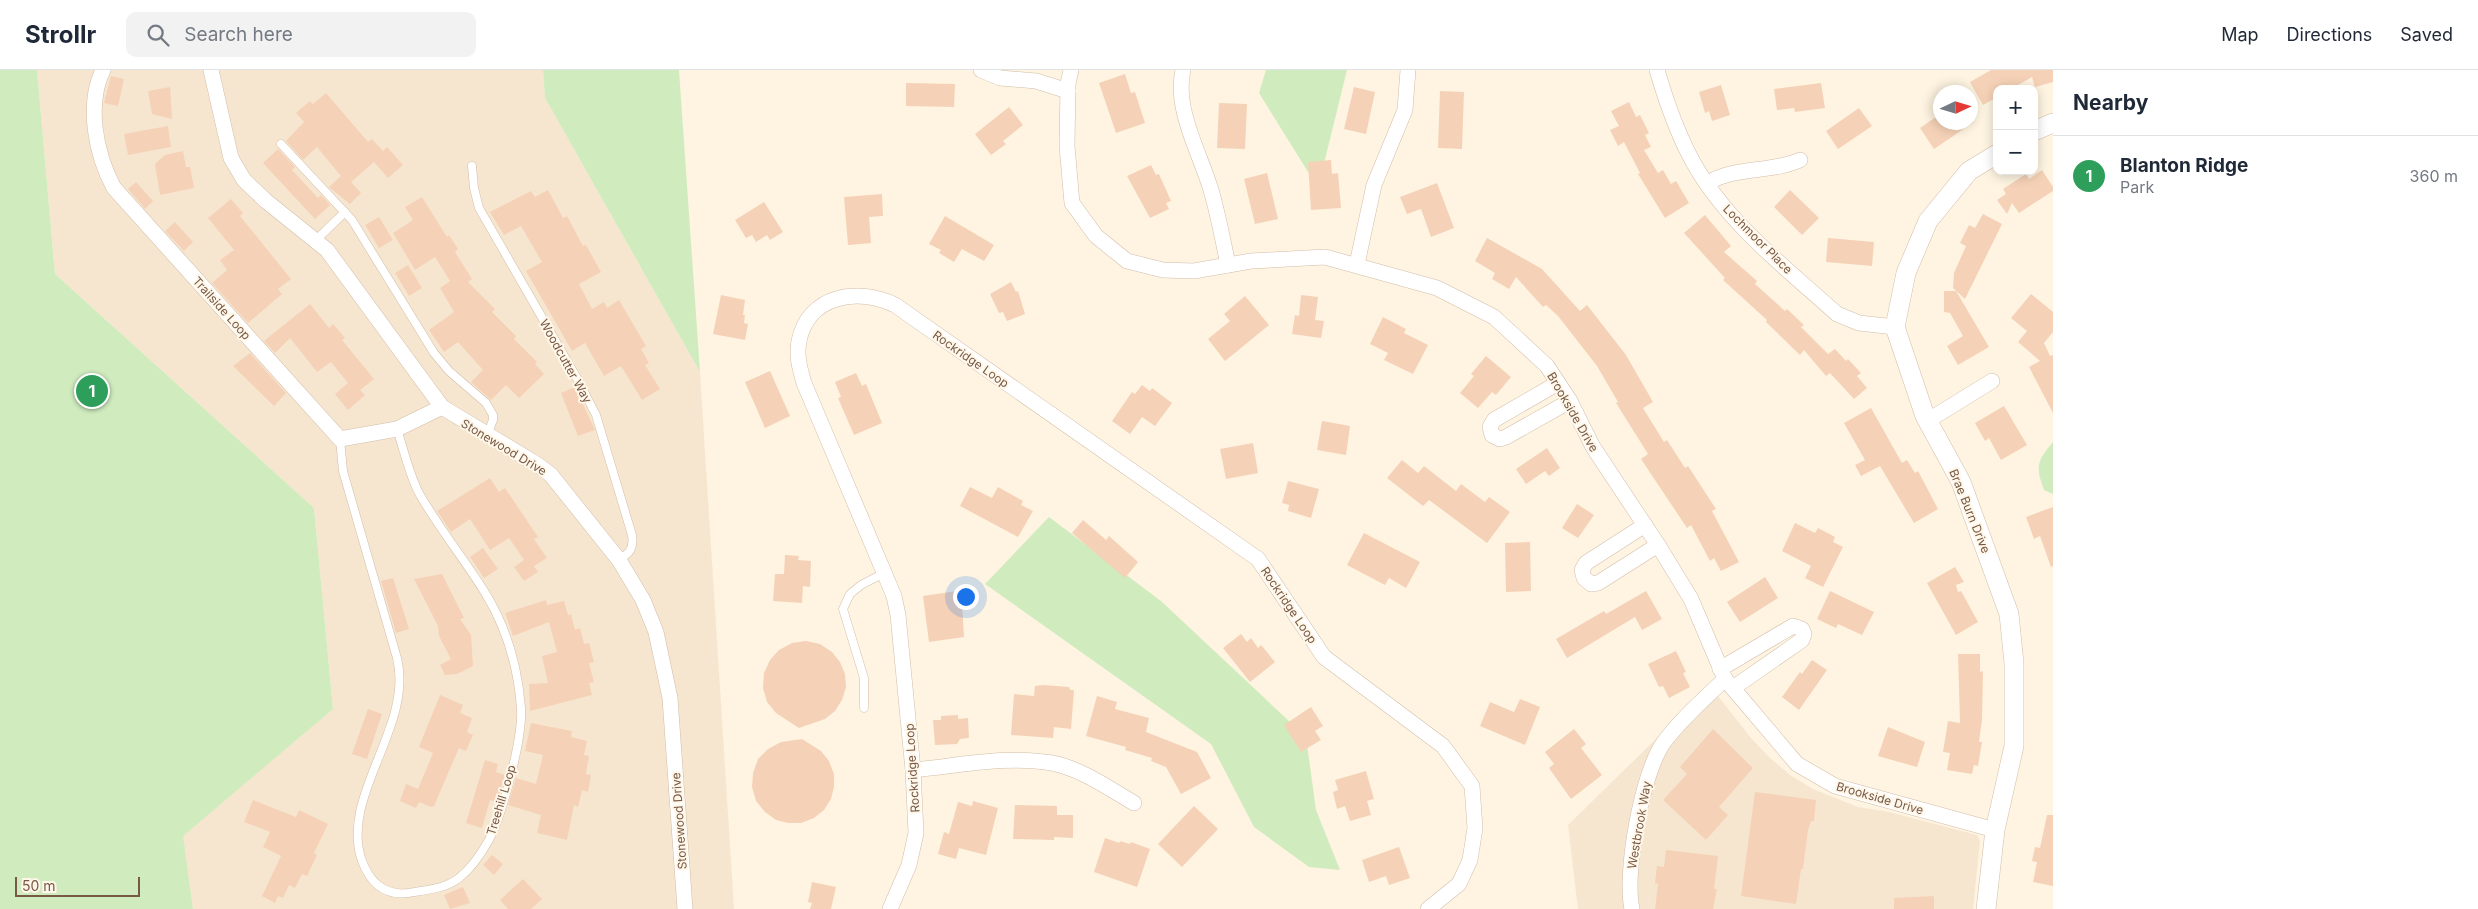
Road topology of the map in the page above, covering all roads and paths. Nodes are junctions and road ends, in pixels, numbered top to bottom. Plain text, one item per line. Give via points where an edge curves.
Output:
1 (103, 70) edge
2 (211, 70) edge
3 (980, 70) edge
4 (1071, 70) edge
5 (1183, 70) edge
6 (1408, 70) edge
7 (1656, 70) edge
8 (1068, 91) junction
9 (2053, 123) edge
10 (2036, 130) edge
11 (281, 144) dead end
12 (1993, 156) edge
13 (1800, 160) dead end
14 (472, 166) dead end
15 (1708, 183) junction
16 (345, 212) junction
17 (316, 240) junction
18 (1357, 264) junction
19 (1228, 265) junction
20 (1895, 327) junction
21 (1992, 381) dead end
22 (1558, 383) junction
23 (1570, 401) junction
24 (442, 408) junction
25 (1927, 421) junction
26 (397, 429) junction
27 (486, 435) junction
28 (340, 439) junction
29 (1645, 525) junction
30 (1658, 545) junction
31 (619, 560) junction
32 (884, 573) junction
33 (1726, 679) junction
34 (864, 708) dead end
35 (913, 770) junction
36 (1134, 803) dead end
37 (1995, 830) junction
38 (685, 909) edge
39 (890, 909) edge
40 (1428, 909) edge
41 (1632, 909) edge
42 (1986, 909) edge

1 - 28 street, Trailside Loop via 97,90 96,126 103,163 114,188
2 - 17 street, Stonewood Drive via 231,158 238,171 266,201
3 - 8 street via 1000,78 1036,81
4 - 8 street, Brookside Drive
5 - 19 street via 1181,85 1188,123 1215,203
6 - 18 street via 1405,110 1374,185
7 - 15 street, Lochmoor Place via 1667,105
8 - 19 street, Brookside Drive via 1067,146 1072,203 1096,236 1127,262 1163,270 1194,271
9 - 10 street
11 - 16 lane
12 - 20 street via 1969,171 1928,221 1906,273
13 - 15 street via 1783,167 1718,176
14 - 31 lane, Woodcutter Way via 479,208 578,380 602,434 633,542 630,552
15 - 20 street, Lochmoor Place via 1728,212 1837,314 1859,323
16 - 17 lane
16 - 27 lane via 434,353 490,408 493,420
17 - 24 street, Stonewood Drive via 333,257
18 - 19 street, Brookside Drive via 1326,257
18 - 22 street, Brookside Drive via 1437,288 1494,318 1547,366
20 - 25 street, Brae Burn Drive
21 - 25 street
22 - 23 street, Brookside Drive
22 - 23 street via 1494,420 1490,427 1492,435 1500,439 1506,437
23 - 29 street, Brookside Drive via 1593,447
24 - 26 street
24 - 27 street, Stonewood Drive
25 - 37 street, Brae Burn Drive via 1961,482 2009,614 2014,663 2014,746
26 - 28 street
26 - 28 lane, Treehill Loop via 420,495 485,592 497,617 514,664 521,712 515,756 489,839 458,879 422,891 402,893 383,890 369,875 359,849 359,819 397,709 401,679 343,471
27 - 31 street, Stonewood Drive via 551,475
29 - 30 street, Brookside Drive
29 - 30 street via 1586,563 1582,570 1584,578 1591,584 1598,583
30 - 33 street, Brookside Drive via 1691,599
31 - 38 street, Stonewood Drive via 643,600 656,632 665,669 670,698
32 - 34 lane via 850,594 843,609 864,678
32 - 35 street, Rockridge Loop via 898,615
32 - 40 street, Rockridge Loop via 799,367 799,341 810,319 827,303 855,295 881,298 895,305 1258,559 1324,656 1443,746 1472,786 1475,828 1470,860 1459,884
33 - 33 street via 1802,640 1802,629 1793,626
33 - 37 street, Brookside Drive via 1797,764 1835,786
33 - 41 street, Westbrook Way via 1684,720 1656,754 1636,831 1629,881
35 - 36 street via 1010,761 1052,763 1087,775
35 - 39 street, Rockridge Loop via 914,851
37 - 42 street, Brae Burn Drive

